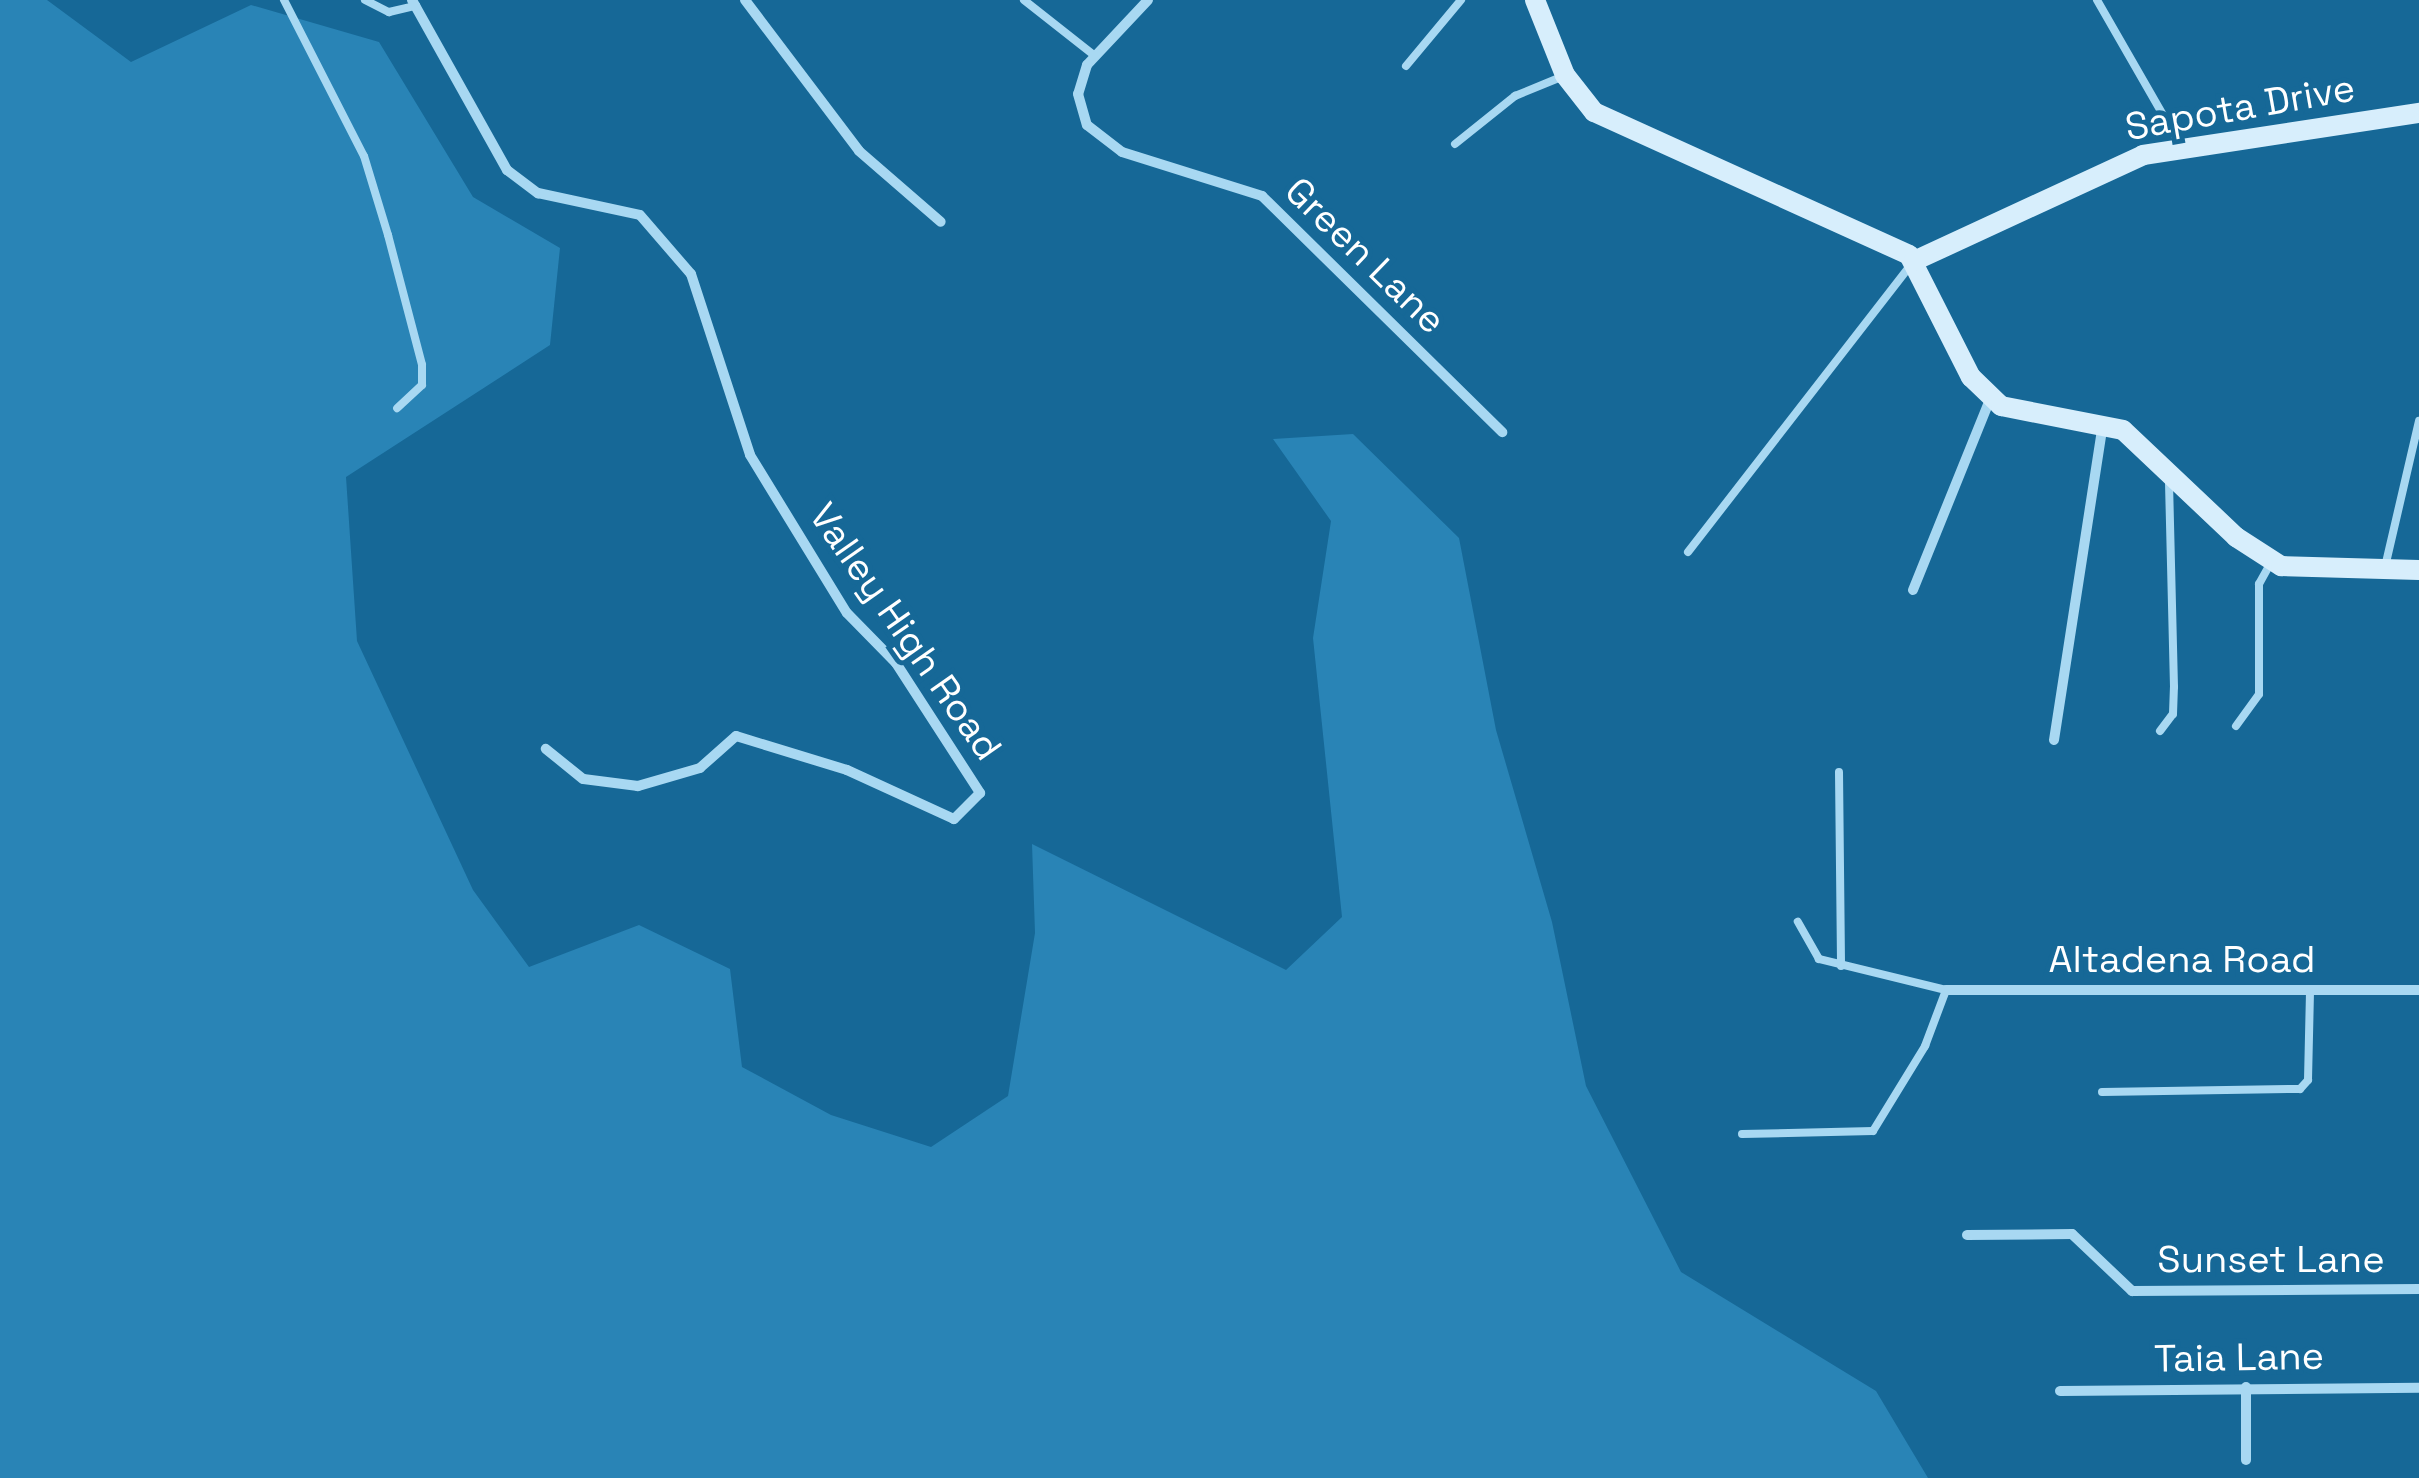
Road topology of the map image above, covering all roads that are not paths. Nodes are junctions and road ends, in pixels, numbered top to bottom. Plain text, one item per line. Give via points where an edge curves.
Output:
1 (284, 0) edge
2 (364, 0) edge
3 (745, 0) edge
4 (1024, 0) edge
5 (1148, 0) edge
6 (1461, 0) edge
7 (1535, 0) edge
8 (2097, 0) edge
9 (414, 3) edge
10 (1038, 3) edge
11 (1094, 55) junction
12 (1406, 66) dead end
13 (1566, 75) junction
14 (2419, 113) edge
15 (1455, 144) dead end
16 (2181, 146) junction
17 (941, 222) dead end
18 (1914, 261) junction
19 (1990, 399) junction
20 (397, 408) dead end
21 (2419, 421) edge
22 (2103, 422) junction
23 (1502, 432) dead end
24 (2169, 469) junction
25 (1688, 552) dead end
26 (2271, 562) junction
27 (2419, 570) edge
28 (2385, 571) junction
29 (1914, 590) dead end
30 (2236, 726) dead end
31 (2160, 731) dead end
32 (2054, 740) dead end
33 (546, 749) dead end
34 (1839, 772) dead end
35 (1798, 922) dead end
36 (1842, 966) junction
37 (1946, 990) junction
38 (2310, 990) junction
39 (2419, 990) edge
40 (2102, 1092) dead end
41 (1742, 1134) dead end
42 (1967, 1235) dead end
43 (2419, 1289) edge
44 (2246, 1387) junction
45 (2419, 1388) edge
46 (2060, 1392) dead end
47 (2246, 1460) dead end

1 - 20 lane via 364,156 388,235 422,365 422,385
2 - 9 lane via 388,12
3 - 17 street via 859,151
4 - 10 lane
5 - 11 street, Green Lane
6 - 12 lane
7 - 13 street
8 - 16 lane
9 - 33 street, Valley High Road via 507,170 538,193 640,215 692,274 750,456 847,613 896,663 980,793 954,819 847,770 736,736 700,768 638,786 583,780
10 - 11 lane
11 - 23 street, Green Lane via 1078,94 1101,141 1262,196
13 - 15 lane via 1515,96
13 - 18 street via 1608,120 1890,242
14 - 16 street, Sapota Drive
16 - 18 street, Sapota Drive via 2064,185
18 - 19 street
18 - 25 lane
19 - 22 street
19 - 29 street
21 - 28 lane
22 - 24 street
22 - 32 street
24 - 26 street
24 - 31 lane via 2174,687 2173,714
26 - 28 street
26 - 30 lane via 2259,584 2259,694
27 - 28 street
34 - 36 lane
35 - 36 lane via 1819,959
36 - 37 lane
37 - 38 street, Altadena Road
37 - 41 lane via 1925,1046 1873,1131
38 - 39 street, Altadena Road
38 - 40 lane via 2308,1080 2300,1089
42 - 43 street, Sunset Lane via 2072,1234 2132,1291
44 - 45 street, Taia Lane
44 - 46 street, Taia Lane
44 - 47 street

